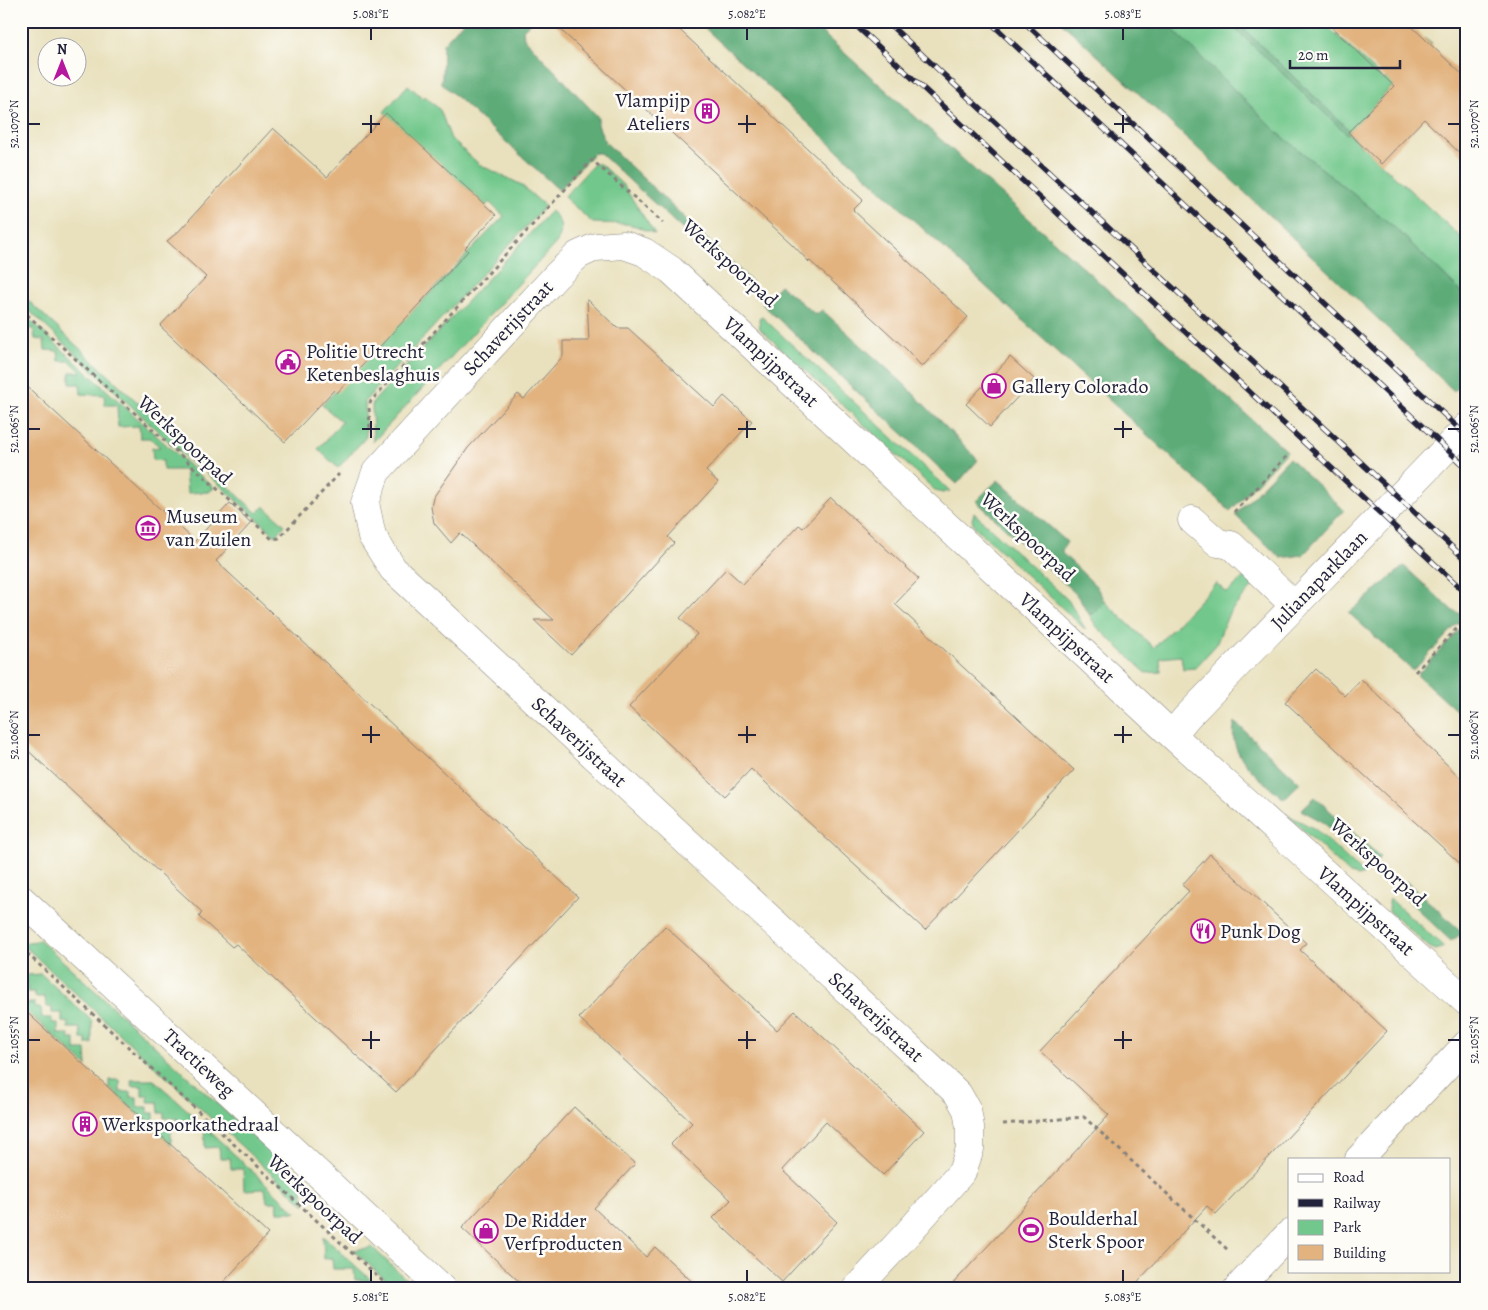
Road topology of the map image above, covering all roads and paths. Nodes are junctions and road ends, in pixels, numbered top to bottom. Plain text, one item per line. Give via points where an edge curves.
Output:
1 (666, 225) dead end
2 (671, 270) joint
3 (21, 309) edge
4 (1467, 427) edge
5 (370, 435) dead end
6 (1287, 456) dead end
7 (344, 469) dead end
8 (1234, 511) dead end
9 (1192, 520) dead end
10 (1294, 605) junction
11 (1463, 622) dead end
12 (1416, 671) dead end
13 (1172, 735) junction
14 (21, 899) edge
15 (21, 948) edge
16 (1467, 1002) edge
17 (1467, 1044) edge
18 (970, 1127) junction
19 (1361, 1158) edge
20 (1288, 1235) edge
21 (1245, 1281) edge
22 (391, 1289) edge
23 (443, 1289) edge
24 (856, 1289) edge

1 - 5 path, Werkspoorpad via 592,160 371,401
2 - 13 street, Vlampijpstraat
2 - 18 street, Schaverijstraat via 644,252 624,245 596,247 578,255 376,472 365,503 372,536 393,569 958,1094 967,1110
3 - 7 path, Werkspoorpad via 272,539 279,538
4 - 10 street, Julianaparklaan
6 - 8 path
9 - 10 street via 1218,543 1232,545
10 - 13 street, Julianaparklaan
11 - 12 path
13 - 16 street, Vlampijpstraat
14 - 23 street, Tractieweg
15 - 22 path, Werkspoorpad
17 - 19 street
18 - 21 path via 1084,1117
18 - 24 street, Schaverijstraat via 970,1149 962,1172
20 - 21 street

